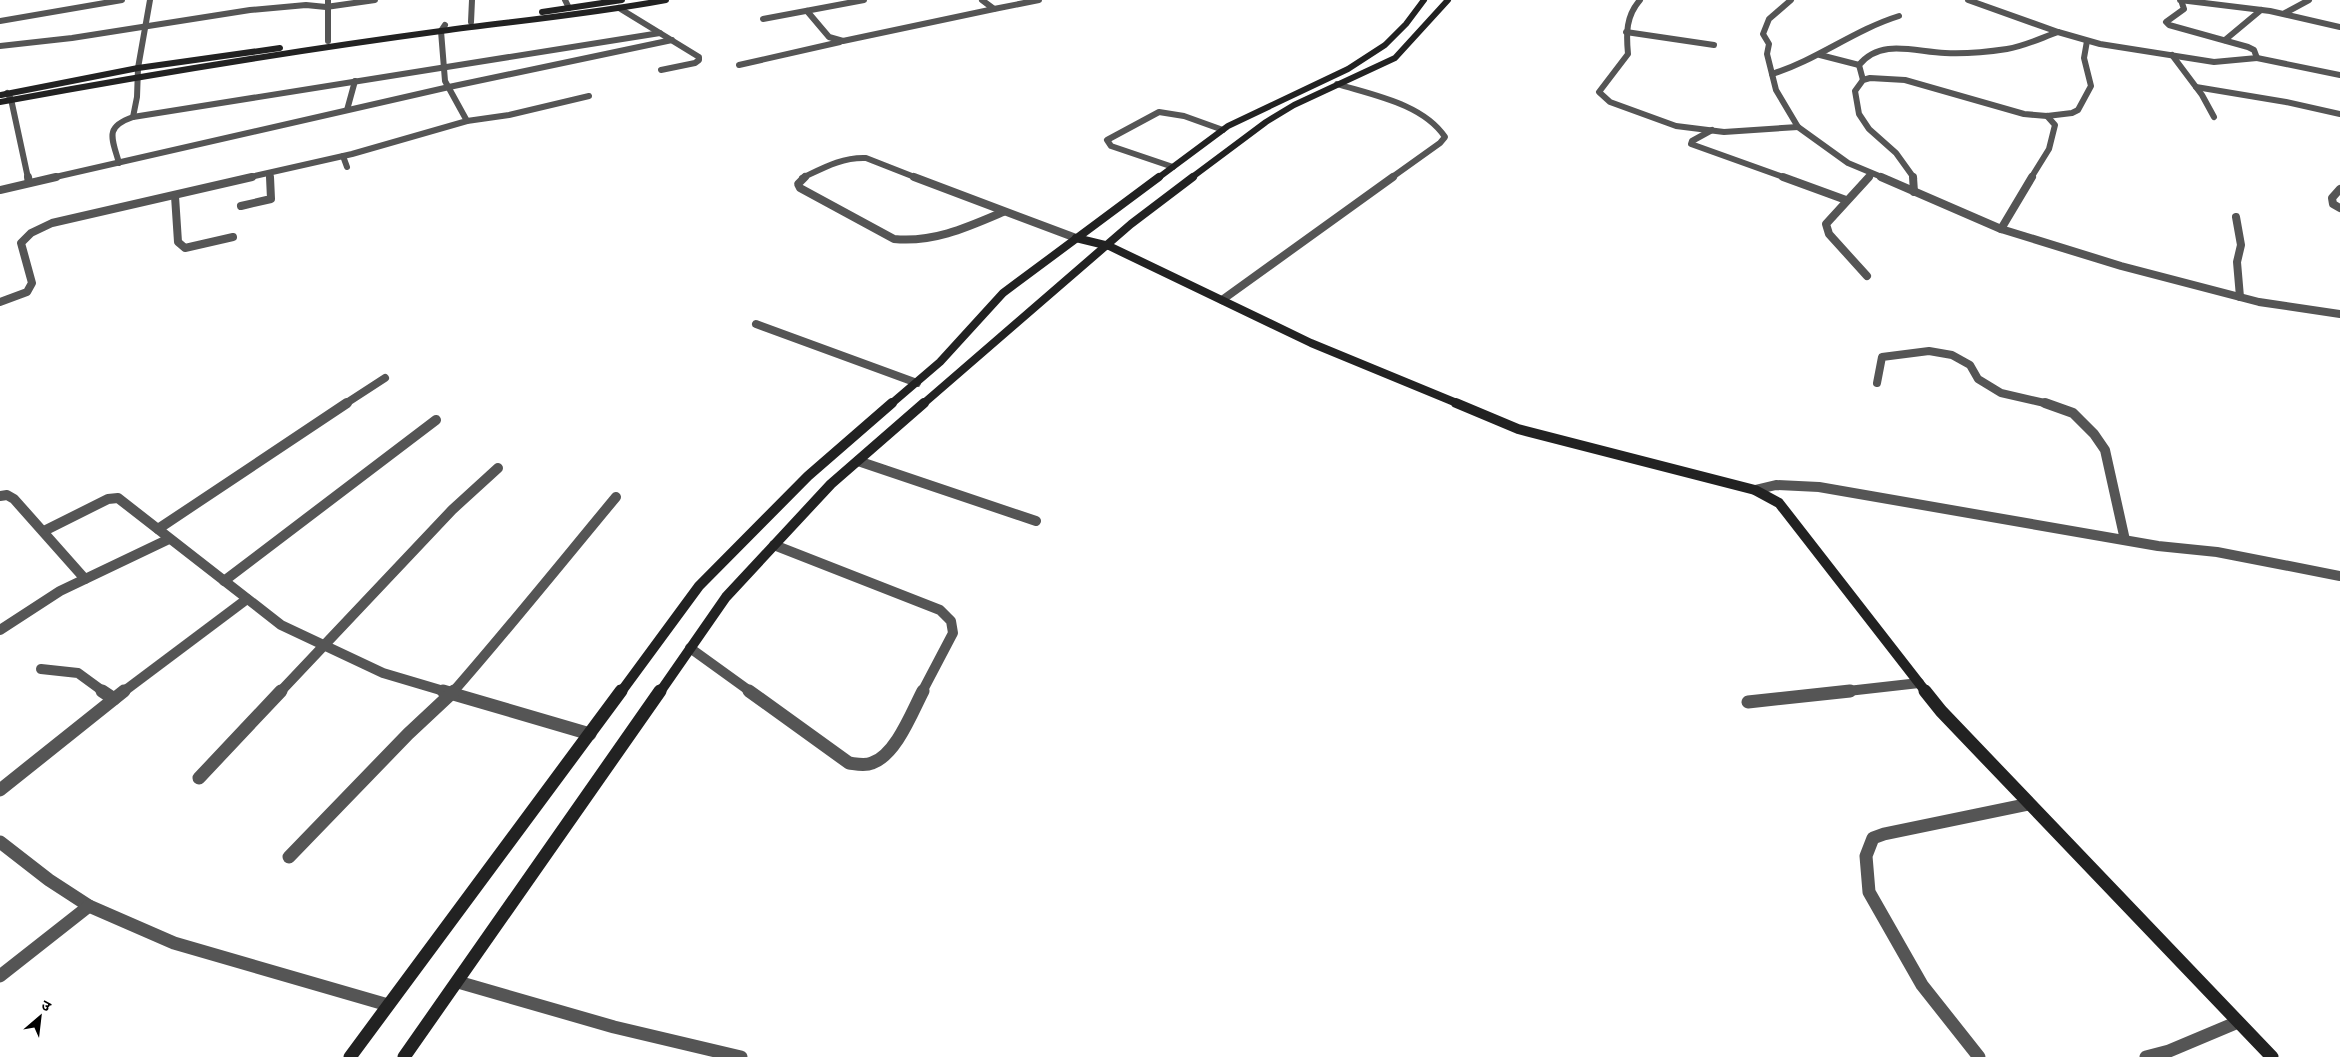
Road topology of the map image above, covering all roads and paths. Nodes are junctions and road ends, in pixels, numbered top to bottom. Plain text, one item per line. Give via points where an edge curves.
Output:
1 (122, 0) edge
2 (150, 0) edge
3 (376, 0) edge
4 (472, 0) edge
5 (565, 0) edge
6 (622, 0) edge
7 (666, 0) edge
8 (864, 0) edge
9 (982, 0) edge
10 (1039, 0) edge
11 (1424, 0) edge
12 (1448, 0) edge
13 (1640, 0) edge
14 (1791, 0) edge
15 (1968, 0) edge
16 (2180, 0) edge
17 (2309, 0) edge
18 (329, 3) edge
19 (569, 8) junction
20 (619, 8) junction
21 (994, 9) junction
22 (2260, 10) junction
23 (807, 12) junction
24 (2285, 14) junction
25 (1899, 16) dead end
26 (763, 19) dead end
27 (0, 21) edge
28 (471, 22) junction
29 (145, 27) junction
30 (2340, 27) edge
31 (443, 28) junction
32 (1626, 32) junction
33 (2058, 32) junction
34 (660, 33) junction
35 (672, 40) junction
36 (2225, 40) junction
37 (843, 41) junction
38 (2087, 41) junction
39 (328, 42) junction
40 (1714, 45) dead end
41 (0, 46) edge
42 (1820, 55) junction
43 (2172, 55) junction
44 (2257, 58) junction
45 (1859, 64) junction
46 (739, 65) dead end
47 (138, 68) junction
48 (444, 68) junction
49 (661, 70) dead end
50 (1772, 74) junction
51 (2340, 75) edge
52 (139, 76) junction
53 (1863, 80) junction
54 (355, 81) junction
55 (1337, 84) junction
56 (448, 87) junction
57 (2196, 87) junction
58 (6, 96) edge
59 (589, 96) dead end
60 (0, 102) edge
61 (347, 110) junction
62 (2340, 114) edge
63 (2047, 116) junction
64 (133, 117) junction
65 (2214, 117) dead end
66 (467, 122) junction
67 (1798, 127) junction
68 (1224, 130) junction
69 (1712, 130) junction
70 (343, 156) junction
71 (119, 163) junction
72 (347, 167) dead end
73 (1173, 167) junction
74 (270, 174) junction
75 (1872, 174) junction
76 (29, 183) junction
77 (2340, 189) edge
78 (0, 190) edge
79 (1914, 192) junction
80 (175, 196) junction
81 (1846, 200) junction
82 (241, 206) dead end
83 (2340, 208) edge
84 (1002, 212) junction
85 (2236, 217) dead end
86 (2001, 229) junction
87 (233, 238) dead end
88 (1076, 238) junction
89 (1109, 246) junction
90 (1868, 276) dead end
91 (2240, 297) junction
92 (1222, 300) junction
93 (0, 302) edge
94 (2340, 314) edge
95 (756, 324) dead end
96 (385, 378) dead end
97 (917, 382) junction
98 (1877, 383) dead end
99 (436, 420) dead end
100 (858, 461) junction
101 (498, 468) dead end
102 (1755, 490) junction
103 (0, 496) edge
104 (616, 497) dead end
105 (1036, 521) dead end
106 (158, 529) junction
107 (44, 532) junction
108 (169, 539) junction
109 (2125, 540) junction
110 (774, 545) junction
111 (2340, 576) edge
112 (85, 579) junction
113 (224, 581) junction
114 (247, 599) junction
115 (0, 630) edge
116 (324, 645) junction
117 (690, 648) junction
118 (41, 669) dead end
119 (1919, 683) junction
120 (452, 693) junction
121 (114, 699) junction
122 (1748, 702) dead end
123 (590, 734) junction
124 (199, 778) dead end
125 (0, 790) edge
126 (2029, 804) junction
127 (0, 842) edge
128 (289, 856) dead end
129 (89, 906) junction
130 (0, 976) edge
131 (458, 982) junction
132 (388, 1005) junction
133 (2238, 1022) junction
134 (350, 1057) edge
135 (404, 1057) edge
136 (741, 1057) edge
137 (1979, 1057) edge
138 (2146, 1057) edge
139 (2272, 1057) edge

1 - 27 street
2 - 29 street
3 - 18 street
4 - 28 street
5 - 19 street
6 - 19 street
7 - 20 street
8 - 23 street
9 - 21 street
10 - 21 street
11 - 68 street via 1385,45 1348,69
12 - 55 street via 1395,58
13 - 32 street via 1630,14
14 - 50 street via 1769,19 1762,34 1769,44 1767,54
15 - 33 street
16 - 22 street
16 - 36 street via 2184,9 2169,18 2166,22 2169,25
17 - 24 street
18 - 29 street via 250,10
18 - 39 street
19 - 28 street
20 - 31 street
20 - 34 street
21 - 37 street
22 - 24 street
22 - 36 street
23 - 26 street
23 - 37 street via 829,37
24 - 30 street
25 - 42 street via 1878,21
28 - 31 street
29 - 41 street
29 - 47 street
31 - 39 street
31 - 48 street
31 - 52 street
32 - 40 street
32 - 69 street via 1628,54 1599,92 1602,96 1658,121
33 - 38 street
33 - 45 street via 2001,49 1948,53 1909,48 1884,49 1865,57
34 - 35 street
34 - 48 street
35 - 49 street via 700,60
35 - 56 street
36 - 44 street via 2254,50
37 - 46 street
38 - 43 street
38 - 63 street via 2084,58 2091,86 2078,110
39 - 47 street
42 - 45 street
42 - 50 street
43 - 44 street via 2226,62
43 - 57 street
44 - 51 street
45 - 53 street
47 - 52 street
47 - 58 street
48 - 54 street
48 - 56 street
50 - 67 street via 1776,90
52 - 58 street
52 - 64 street
53 - 63 street via 1905,80 2024,114
53 - 79 street via 1855,91 1859,114 1869,129 1896,153 1914,179
54 - 61 street
54 - 64 street
55 - 89 street via 1266,122 1131,224
55 - 92 street via 1411,109 1442,130 1445,137
56 - 61 street
56 - 66 street
57 - 62 street via 2295,103
57 - 65 street
58 - 60 street
58 - 76 street
59 - 66 street
61 - 71 street
63 - 86 street via 2055,125 2048,149
64 - 71 street via 118,122 113,128
66 - 70 street
67 - 69 street via 1735,132
67 - 75 street via 1848,163
68 - 73 street
68 - 73 street via 1184,116 1159,112 1107,140 1111,146
69 - 81 street via 1691,144
70 - 72 street
70 - 74 street
71 - 76 street
73 - 88 street
74 - 80 street
74 - 82 street via 271,199
75 - 79 street
75 - 81 street
76 - 78 street
77 - 83 street via 2332,198 2333,204
79 - 86 street
80 - 87 street via 178,242 185,248
80 - 93 street via 52,223 35,230 21,242 32,283 27,292
81 - 90 street via 1826,228
84 - 84 street via 960,230 901,240 800,188 798,184 801,179 855,156
84 - 88 street
85 - 91 street via 2241,245 2237,262
86 - 91 street via 2121,266
88 - 89 street
88 - 97 street via 1003,293 940,362
89 - 92 street
89 - 100 street
91 - 94 street
92 - 102 street via 1311,343 1518,429
95 - 97 street
96 - 106 street
97 - 123 street via 808,476 699,586
98 - 109 street via 1882,357 1929,351 1952,355 1970,365 1978,379 2001,393 2073,413 2106,450
99 - 113 street
100 - 105 street
100 - 110 street via 831,484
101 - 116 street via 452,510
102 - 109 street via 1776,485 1819,487
102 - 119 street via 1779,503
103 - 107 street via 14,499
104 - 120 street via 540,587 519,617
106 - 107 street via 118,498 108,499
106 - 108 street
107 - 112 street
108 - 112 street
108 - 113 street
109 - 111 street via 2218,552
110 - 117 street via 726,597
110 - 117 street via 940,610 951,621 953,633 893,747 880,762 865,766 849,763
112 - 115 street via 60,591
113 - 114 street
114 - 116 street via 281,625
114 - 121 street
116 - 120 street via 384,673
116 - 124 street
117 - 131 street
118 - 121 street via 78,673
119 - 122 street
119 - 126 street via 1941,711
120 - 123 street
120 - 128 street via 401,740
121 - 125 street
123 - 132 street
126 - 133 street
126 - 137 street via 1884,834 1874,838 1868,846 1865,878 1869,892 1922,984
127 - 129 street
129 - 130 street
129 - 132 street via 174,943
131 - 135 street
131 - 136 street via 614,1027
132 - 134 street
133 - 138 street via 2169,1051
133 - 139 street

